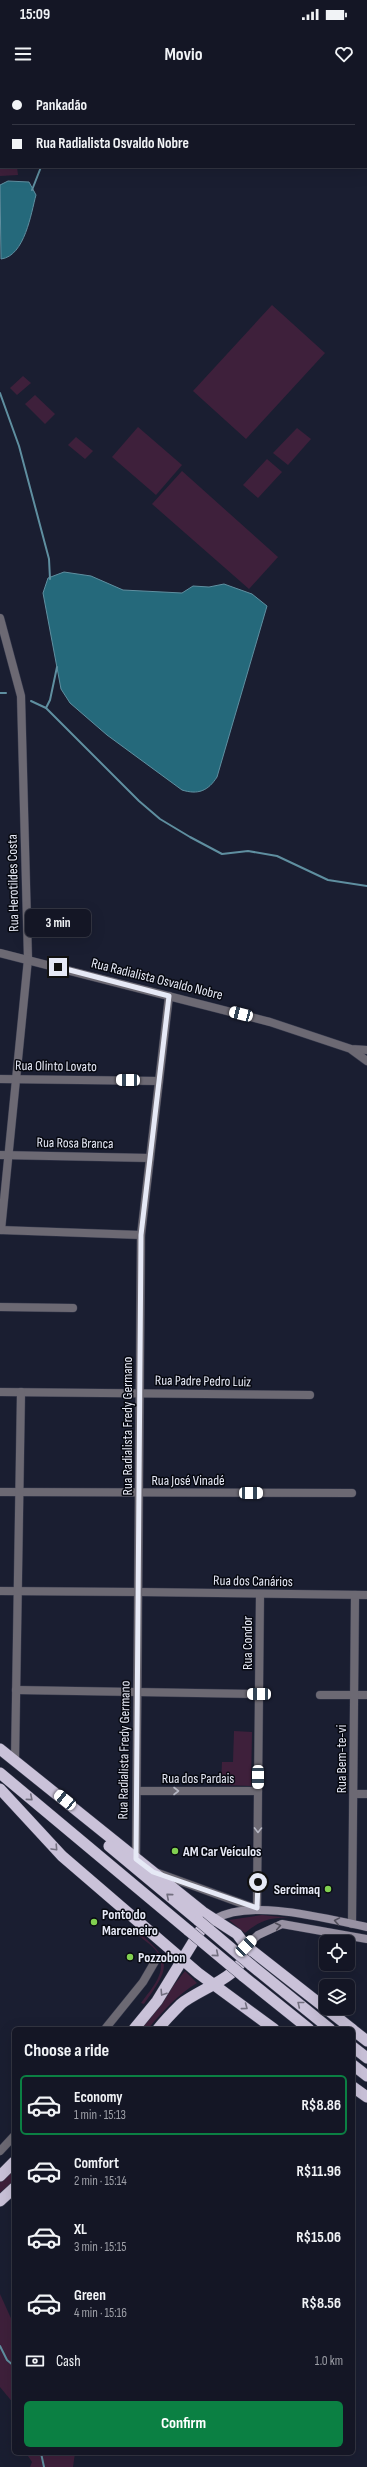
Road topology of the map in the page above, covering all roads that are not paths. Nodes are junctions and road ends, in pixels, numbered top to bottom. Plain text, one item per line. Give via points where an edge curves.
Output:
1 (0, 618) edge
2 (0, 953) edge
3 (28, 959) junction
4 (169, 996) junction
5 (351, 1049) junction
6 (367, 1050) edge
7 (367, 1061) edge
8 (0, 1079) edge
9 (16, 1079) junction
10 (159, 1081) junction
11 (4, 1155) edge
12 (150, 1158) junction
13 (1, 1230) edge
14 (141, 1235) junction
15 (0, 1307) edge
16 (74, 1308) dead end
17 (0, 1392) edge
18 (21, 1392) junction
19 (141, 1393) junction
20 (310, 1395) dead end
21 (0, 1492) edge
22 (19, 1492) junction
23 (140, 1493) junction
24 (352, 1493) dead end
25 (0, 1591) edge
26 (18, 1591) junction
27 (139, 1592) junction
28 (260, 1594) junction
29 (355, 1595) junction
30 (367, 1595) edge
31 (16, 1690) junction
32 (138, 1692) junction
33 (259, 1694) junction
34 (320, 1695) dead end
35 (354, 1695) junction
36 (367, 1695) edge
37 (0, 1749) edge
38 (0, 1756) edge
39 (15, 1761) junction
40 (0, 1773) edge
41 (0, 1789) edge
42 (137, 1791) junction
43 (258, 1791) junction
44 (354, 1794) junction
45 (367, 1794) edge
46 (136, 1859) junction
47 (153, 1872) junction
48 (257, 1908) junction
49 (215, 1919) junction
50 (352, 1924) junction
51 (367, 1927) edge
52 (367, 1938) edge
53 (246, 1946) junction
54 (157, 1958) dead end
55 (183, 1960) junction
56 (216, 1984) junction
57 (107, 2027) edge
58 (136, 2027) edge
59 (160, 2027) edge
60 (271, 2027) edge
61 (307, 2027) edge
62 (328, 2027) edge
63 (348, 2027) edge
64 (355, 2032) edge
65 (367, 2041) edge
66 (355, 2049) edge
67 (367, 2058) edge
68 (355, 2067) edge
69 (367, 2076) edge
70 (355, 2088) edge
71 (367, 2097) edge
72 (12, 2138) edge
73 (0, 2151) edge
74 (12, 2164) edge
75 (0, 2176) edge
76 (12, 2190) edge
77 (0, 2201) edge

1 - 3 street, Rua Herotildes Costa via 21,696
2 - 3 street, Rua Radialista Osvaldo Nobre
3 - 4 street, Rua Radialista Osvaldo Nobre
3 - 9 street, Rua Herotildes Costa
4 - 5 street, Rua Radialista Osvaldo Nobre via 270,1022
4 - 10 street, Rua Radialista Fredy Germano
5 - 6 street, Rua Radialista Osvaldo Nobre
5 - 7 street, Rua Radialista Osvaldo Nobre
8 - 9 street, Rua Olinto Lovato
9 - 10 street, Rua Olinto Lovato
9 - 11 street, Rua Herotildes Costa
10 - 12 street, Rua Radialista Fredy Germano
11 - 12 street, Rua Rosa Branca
11 - 13 street, Rua Herotildes Costa
12 - 14 street, Rua Radialista Fredy Germano
13 - 14 street
14 - 19 street, Rua Radialista Fredy Germano
15 - 16 street
17 - 18 street, Rua Padre Pedro Luiz
18 - 19 street, Rua Padre Pedro Luiz
18 - 22 street
19 - 20 street, Rua Padre Pedro Luiz
19 - 23 street, Rua Radialista Fredy Germano
21 - 22 street, Rua José Vinadé
22 - 23 street, Rua José Vinadé
22 - 26 street
23 - 24 street, Rua José Vinadé
23 - 27 street, Rua Radialista Fredy Germano
25 - 26 street, Rua dos Canários
26 - 27 street, Rua dos Canários
26 - 31 street
27 - 28 street, Rua dos Canários
27 - 32 street, Rua Radialista Fredy Germano
28 - 29 street, Rua dos Canários
28 - 33 street, Rua Condor
29 - 30 street, Rua dos Canários
29 - 35 street, Rua Bem-te-vi
31 - 32 street
31 - 39 street
32 - 33 street
32 - 42 street, Rua Radialista Fredy Germano
33 - 43 street, Rua Condor
34 - 35 street
35 - 36 street
35 - 44 street, Rua Bem-te-vi
37 - 39 highway
62 -> 38 highway, bridge
39 - 46 highway
40 -> 61 highway, bridge
41 -> 55 highway via 62,1856
42 -> 43 street, Rua dos Pardais
42 - 46 street, Rua Radialista Fredy Germano
43 -> 48 street, Rua Condor
44 - 45 street
44 - 50 street, Rua Bem-te-vi
46 - 47 highway
47 - 48 street
47 - 49 highway
48 - 49 main road via 224,1914
50 -> 48 main road
49 - 53 highway via 237,1934
49 - 55 highway via 200,1931
50 - 51 main road
53 -> 52 main road via 258,1935 282,1924
53 - 56 highway via 245,1956 237,1967
53 - 63 highway
54 - 57 street via 143,1982
55 - 56 highway
55 -> 58 highway via 157,2001
56 - 59 highway via 181,2004
56 -> 60 highway
64 - 65 highway
66 - 67 highway
68 - 69 highway
70 - 71 highway
72 - 73 street
74 - 75 highway
76 - 77 highway

